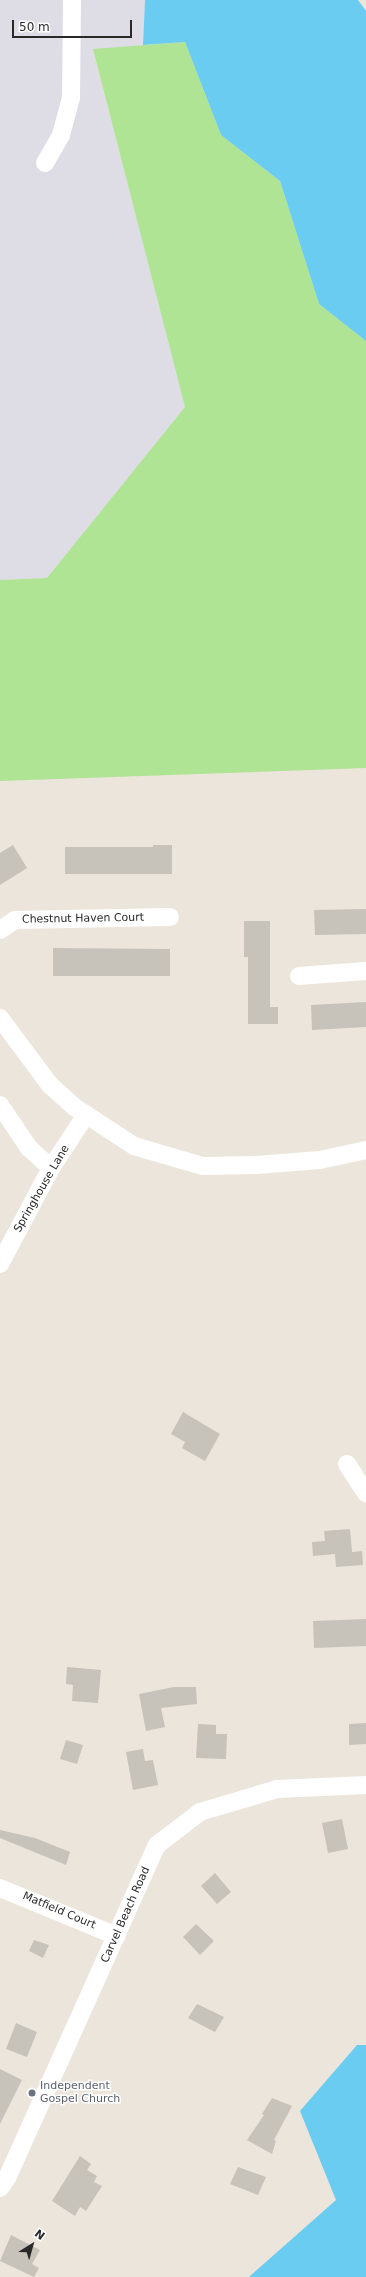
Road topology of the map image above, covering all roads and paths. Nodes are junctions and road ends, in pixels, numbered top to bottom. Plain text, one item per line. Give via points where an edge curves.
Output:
1 (72, 0) edge
2 (45, 163) dead end
3 (170, 917) dead end
4 (0, 930) edge
5 (366, 970) edge
6 (299, 976) dead end
7 (0, 1018) edge
8 (0, 1105) edge
9 (86, 1115) junction
10 (366, 1150) edge
11 (51, 1168) junction
12 (0, 1264) edge
13 (347, 1464) dead end
14 (366, 1493) edge
15 (366, 1785) edge
16 (0, 1888) edge
17 (117, 1936) junction
18 (0, 2188) edge

1 - 2 street via 71,98 61,135
3 - 4 street, Chestnut Haven Court via 14,920
5 - 6 street
7 - 9 street via 50,1085
8 - 11 street via 28,1148
9 - 10 street via 134,1146 203,1166 256,1166 320,1160
9 - 11 street, Springhouse Lane
11 - 12 street, Springhouse Lane
13 - 14 street
15 - 17 street, Carvel Beach Road via 277,1789 200,1812 157,1846
16 - 17 street, Matfield Court
17 - 18 street, Carvel Beach Road via 8,2176

